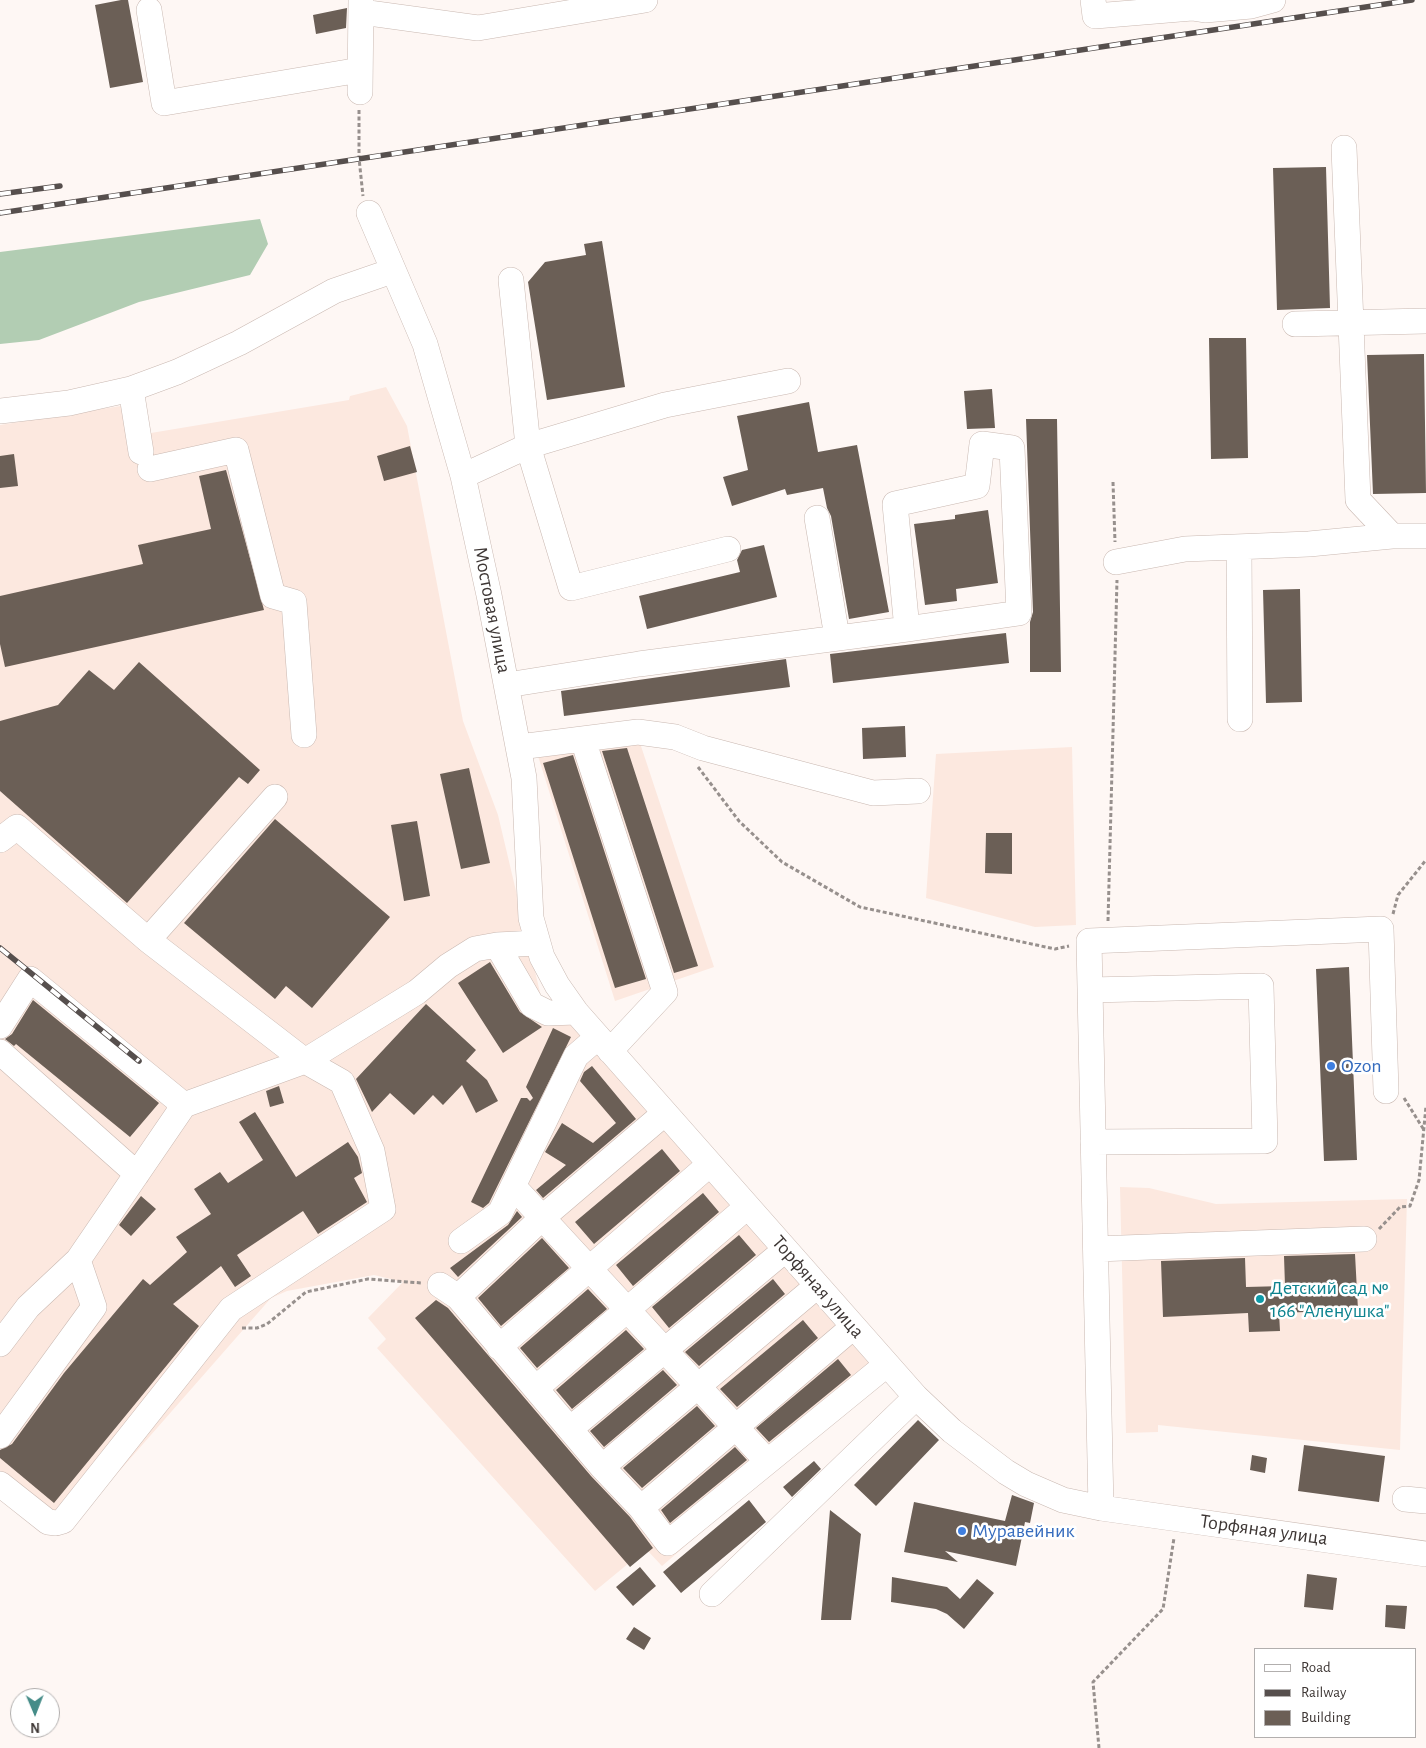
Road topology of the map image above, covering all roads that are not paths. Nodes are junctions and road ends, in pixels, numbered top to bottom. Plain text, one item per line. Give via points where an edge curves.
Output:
1 (645, 0) edge
2 (1093, 0) edge
3 (1273, 0) edge
4 (1192, 4) edge
5 (361, 6) edge
6 (149, 10) dead end
7 (1344, 148) dead end
8 (369, 213) road end
9 (392, 271) junction
10 (510, 280) dead end
11 (1426, 321) edge
12 (1351, 322) junction
13 (1296, 324) dead end
14 (788, 381) dead end
15 (131, 389) junction
16 (0, 412) edge
17 (528, 446) junction
18 (464, 476) junction
19 (817, 518) dead end
20 (1392, 536) junction
21 (1426, 536) edge
22 (1239, 547) junction
23 (728, 549) dead end
24 (1116, 562) road end
25 (907, 629) junction
26 (837, 637) junction
27 (507, 686) junction
28 (1240, 719) dead end
29 (304, 735) dead end
30 (583, 740) junction
31 (519, 747) junction
32 (918, 791) dead end
33 (275, 797) dead end
34 (0, 840) edge
35 (148, 940) junction
36 (537, 943) junction
37 (497, 945) junction
38 (1090, 990) junction
39 (576, 1012) junction
40 (0, 1026) edge
41 (604, 1044) junction
42 (0, 1052) edge
43 (305, 1061) junction
44 (1386, 1091) dead end
45 (184, 1105) junction
46 (665, 1113) junction
47 (1093, 1142) junction
48 (710, 1164) junction
49 (138, 1174) junction
50 (513, 1186) junction
51 (747, 1207) junction
52 (542, 1218) junction
53 (1364, 1239) road end
54 (461, 1241) dead end
55 (1096, 1249) junction
56 (785, 1250) junction
57 (78, 1260) junction
58 (589, 1269) junction
59 (817, 1286) junction
60 (627, 1310) junction
61 (853, 1327) junction
62 (0, 1344) edge
63 (499, 1347) junction
64 (664, 1351) junction
65 (886, 1365) junction
66 (698, 1387) junction
67 (536, 1388) junction
68 (916, 1397) junction
69 (735, 1427) junction
70 (570, 1429) junction
71 (0, 1436) edge
72 (767, 1461) junction
73 (602, 1467) junction
74 (0, 1484) edge
75 (641, 1508) junction
76 (1101, 1508) junction
77 (1426, 1554) edge
78 (712, 1594) dead end

1 - 5 street via 478,28
2 - 4 street via 1095,16
3 - 4 street via 1206,10
5 - 6 street via 360,81 164,103
7 - 12 street
8 - 9 street, Мостовая улица
9 - 15 street via 334,291 239,343
9 - 18 street, Мостовая улица via 425,344
10 - 17 street
11 - 12 street
12 - 13 street
12 - 20 street via 1358,500
14 - 17 street via 665,405
15 - 16 street via 69,403
15 - 29 street via 145,460 236,450 273,596 294,602
17 - 18 street
17 - 23 street via 571,588
18 - 27 street, Мостовая улица
19 - 26 street
20 - 21 street
20 - 22 street
22 - 24 street via 1186,549
22 - 28 street
25 - 25 street via 1019,613 1012,448 982,444 977,486 895,504
25 - 26 street
26 - 27 street
27 - 31 street, Мостовая улица
30 - 31 street
30 - 32 street via 638,732 675,737 703,748 873,793
30 - 41 street via 665,992
31 - 36 street, Мостовая улица via 527,804 531,918
33 - 35 street
34 - 35 street via 17,827
35 - 43 street
36 - 37 street
36 - 39 street, Мостовая улица via 557,986
37 - 39 street via 532,1005 548,1013
37 - 43 street via 475,949 416,992
38 - 44 street via 1098,941 1381,928
38 - 47 street
38 - 47 street via 1261,986 1265,1140
39 - 41 street, Торфяная улица
40 - 45 street via 30,979
41 - 46 street, Торфяная улица
41 - 50 street via 576,1056
42 - 49 street
43 - 45 street
43 - 74 street via 342,1082 372,1151 383,1209 238,1303 63,1521 48,1522
45 - 49 street
46 - 48 street, Торфяная улица
46 - 52 street
47 - 55 street
48 - 51 street, Торфяная улица
48 - 58 street
49 - 57 street
50 - 52 street
50 - 54 street via 500,1213
51 - 56 street, Торфяная улица
51 - 60 street
52 - 58 street
52 - 63 street via 449,1291
53 - 55 street
55 - 76 street
56 - 59 street, Торфяная улица
56 - 64 street
57 - 62 street via 28,1307
57 - 71 street via 94,1307
58 - 60 street
58 - 63 street
59 - 61 street, Торфяная улица
59 - 66 street
60 - 64 street
60 - 67 street
61 - 65 street, Торфяная улица
61 - 69 street
63 - 67 street
64 - 66 street
64 - 70 street
65 - 68 street, Торфяная улица
65 - 72 street
66 - 69 street
66 - 73 street
67 - 70 street
68 - 76 street, Торфяная улица via 971,1446 1026,1484 1063,1500
68 - 78 street
69 - 72 street
69 - 75 street
70 - 73 street
72 - 75 street via 668,1543
73 - 75 street
76 - 77 street, Торфяная улица

